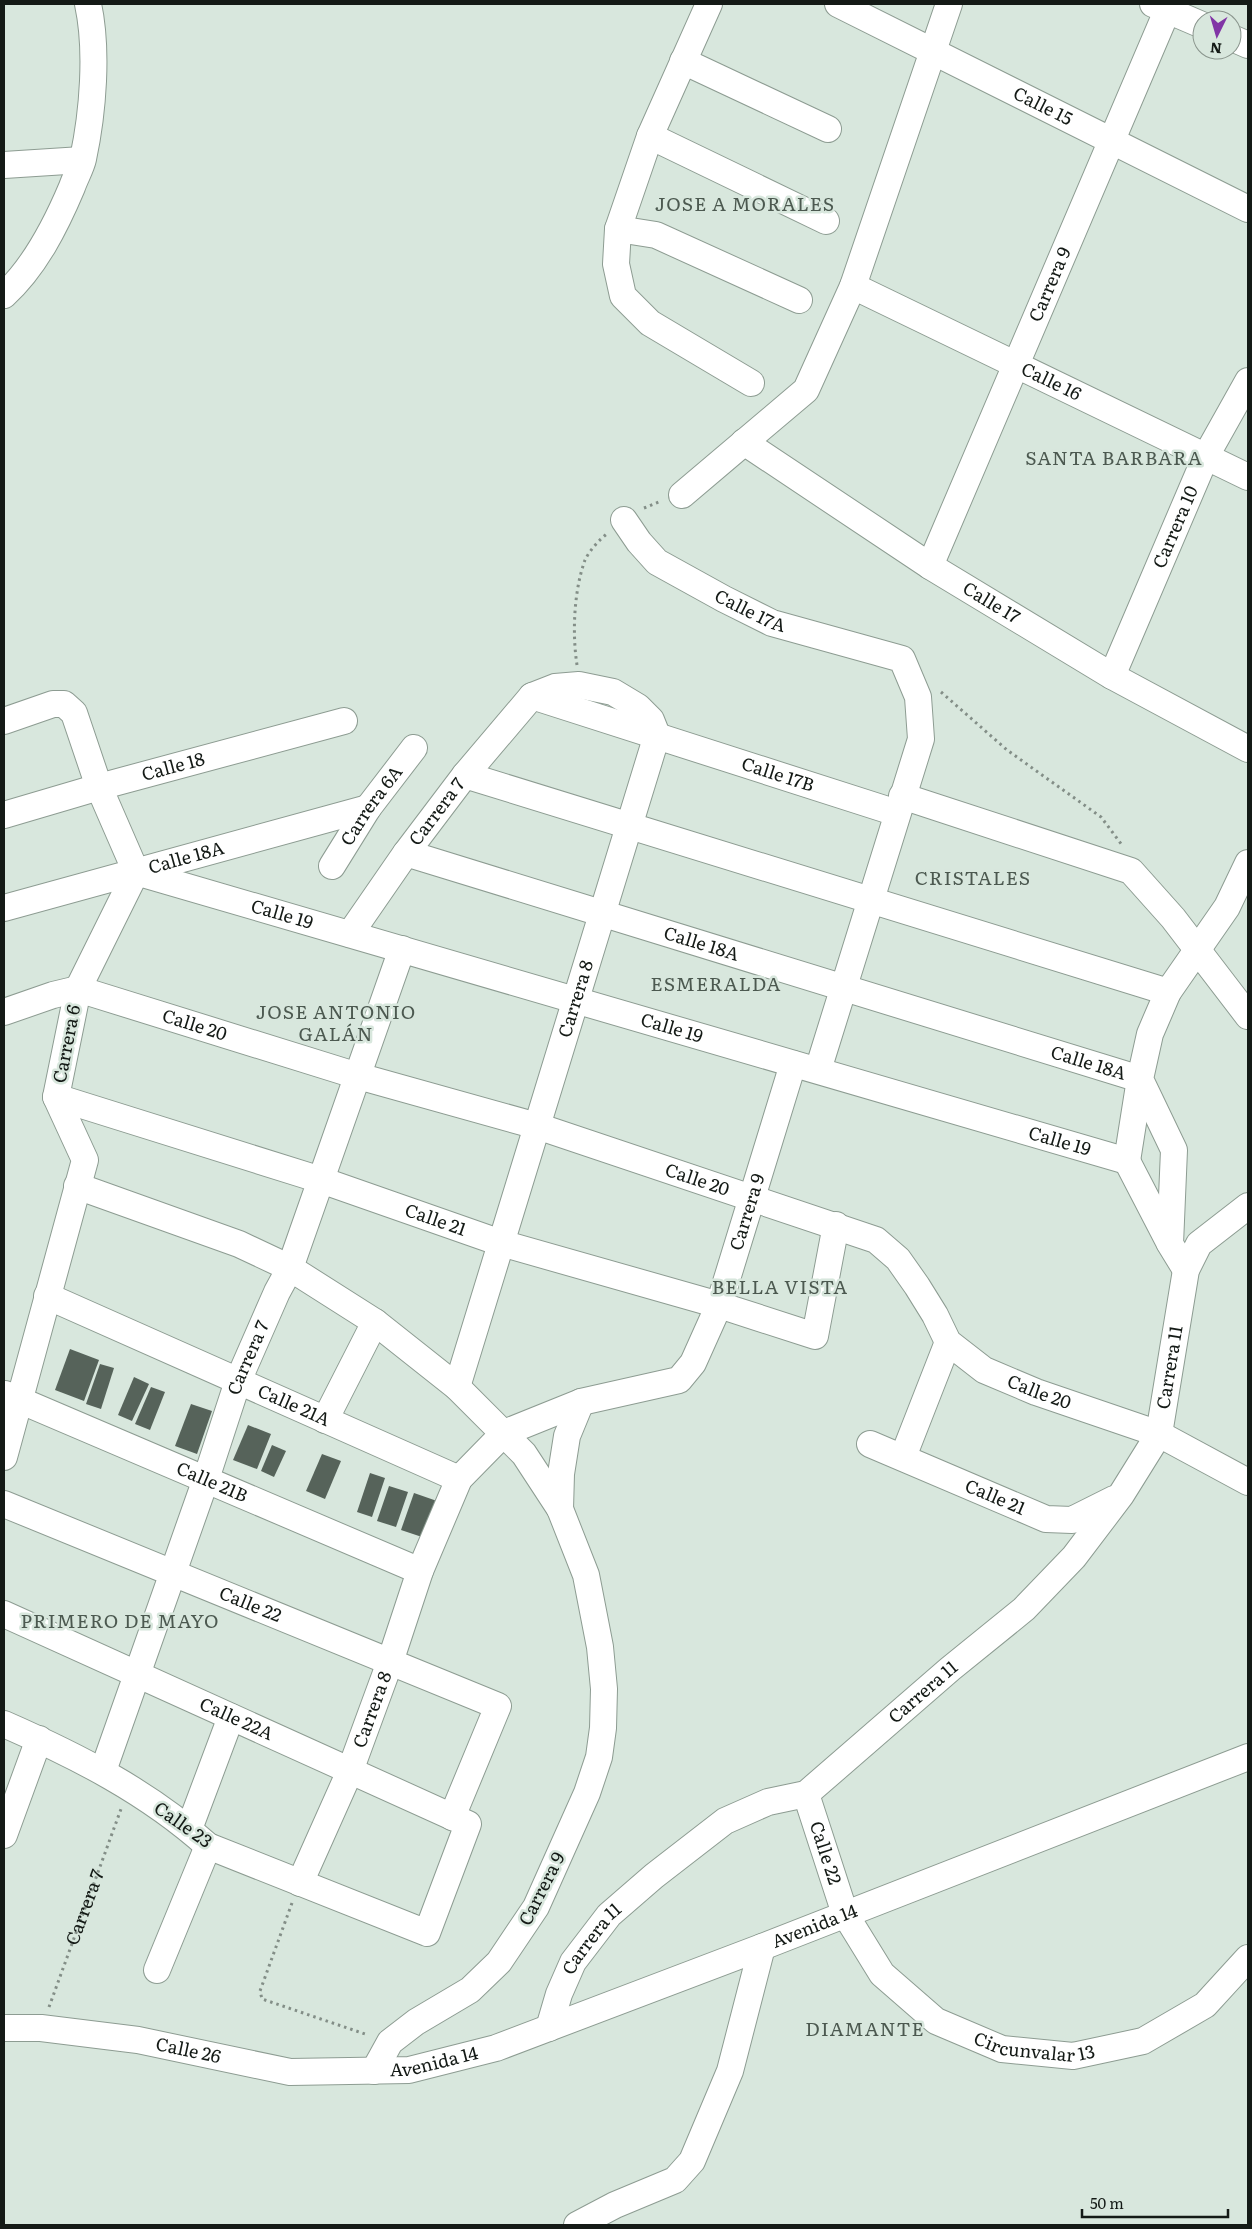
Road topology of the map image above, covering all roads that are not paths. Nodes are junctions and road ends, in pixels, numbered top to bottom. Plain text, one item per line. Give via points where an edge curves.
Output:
1 (88, 4) edge
2 (709, 4) edge
3 (838, 4) edge
4 (949, 4) edge
5 (1164, 6) edge
6 (1192, 20) edge
7 (933, 51) junction
8 (682, 61) junction
9 (828, 129) dead end
10 (650, 136) junction
11 (1112, 141) junction
12 (82, 160) junction
13 (4, 165) edge
14 (1248, 209) edge
15 (826, 221) dead end
16 (618, 228) junction
17 (853, 286) junction
18 (4, 295) edge
19 (799, 300) dead end
20 (1016, 365) junction
21 (1248, 380) edge
22 (751, 383) dead end
23 (744, 442) junction
24 (1206, 456) junction
25 (1248, 477) edge
26 (682, 495) road end
27 (624, 520) road end
28 (930, 566) junction
29 (902, 659) joint
30 (1112, 676) junction
31 (532, 696) junction
32 (4, 721) edge
33 (344, 721) dead end
34 (657, 735) junction
35 (414, 748) dead end
36 (1248, 749) edge
37 (465, 775) junction
38 (100, 787) junction
39 (899, 805) junction
40 (368, 808) junction
41 (4, 816) edge
42 (629, 826) junction
43 (406, 853) junction
44 (1248, 863) edge
45 (332, 866) dead end
46 (136, 872) junction
47 (870, 900) junction
48 (4, 908) edge
49 (602, 914) junction
50 (350, 934) junction
51 (402, 949) junction
52 (1196, 950) junction
53 (843, 987) junction
54 (78, 989) junction
55 (1168, 992) junction
56 (576, 1000) junction
57 (4, 1012) edge
58 (1248, 1016) edge
59 (805, 1067) junction
60 (358, 1076) junction
61 (1140, 1078) junction
62 (56, 1098) junction
63 (537, 1126) junction
64 (1127, 1161) junction
65 (321, 1180) junction
66 (77, 1186) junction
67 (753, 1198) junction
68 (1248, 1206) edge
69 (836, 1225) junction
70 (501, 1243) junction
71 (1170, 1244) junction
72 (290, 1268) junction
73 (1186, 1270) junction
74 (47, 1296) junction
75 (719, 1305) junction
76 (375, 1322) junction
77 (948, 1342) junction
78 (238, 1381) junction
79 (457, 1387) junction
80 (11, 1397) edge
81 (581, 1402) junction
82 (325, 1420) junction
83 (504, 1433) junction
84 (1159, 1434) junction
85 (870, 1444) dead end
86 (4, 1457) edge
87 (903, 1457) junction
88 (206, 1479) junction
89 (459, 1479) junction
90 (1248, 1482) edge
91 (1121, 1496) junction
92 (4, 1504) edge
93 (560, 1509) junction
94 (420, 1571) junction
95 (172, 1573) junction
96 (4, 1614) edge
97 (390, 1662) junction
98 (137, 1674) junction
99 (231, 1717) junction
100 (4, 1724) edge
101 (39, 1739) junction
102 (1248, 1757) edge
103 (103, 1771) junction
104 (350, 1771) junction
105 (806, 1794) junction
106 (460, 1820) junction
107 (4, 1835) edge
108 (198, 1837) junction
109 (300, 1883) junction
110 (844, 1914) junction
111 (762, 1947) junction
112 (1248, 1958) edge
113 (157, 1970) dead end
114 (4, 2028) edge
115 (550, 2028) junction
116 (374, 2071) junction
117 (577, 2225) edge

1 - 12 street via 93,64
2 - 8 street
3 - 7 street, Calle 15
4 - 7 street
5 - 6 street
5 - 11 street, Carrera 9
7 - 11 street, Calle 15
7 - 17 street
8 - 9 street
8 - 10 street
10 - 15 street
10 - 16 street
11 - 14 street, Calle 15
11 - 20 street, Carrera 9
12 - 13 street
12 - 18 street via 57,224 15,285
16 - 19 street via 656,235
16 - 22 street via 616,264 623,296 650,323
17 - 20 street, Calle 16
17 - 23 street via 806,390
20 - 24 street, Calle 16
20 - 28 street, Carrera 9
21 - 24 street, Carrera 10
23 - 26 street
23 - 28 street, Calle 17
24 - 25 street, Calle 16
24 - 30 street, Carrera 10
27 - 29 street, Calle 17A via 658,562 724,599 772,622
28 - 30 street, Calle 17
29 - 39 street, Carrera 9 via 918,697 921,739
30 - 36 street, Calle 17
31 - 34 street
31 - 34 street via 554,687 580,685 613,692 638,707 650,720
31 - 37 street, Carrera 7
32 - 38 street via 53,704 64,704 74,713
33 - 38 street, Calle 18
34 - 39 street, Calle 17B
34 - 42 street, Carrera 8
35 - 40 street, Carrera 6A
37 - 42 street
37 - 43 street, Carrera 7
38 - 41 street, Calle 18
38 - 46 street
39 - 47 street, Carrera 9
39 - 52 street, Calle 17B via 1131,871 1173,918
40 - 45 street, Carrera 6A
40 - 46 street, Calle 18A
42 - 47 street
42 - 49 street, Carrera 8
43 - 49 street, Calle 18A
43 - 50 street, Carrera 7
44 - 52 street via 1228,907
46 - 48 street, Calle 18A
46 - 50 street, Calle 19
46 - 54 street, Carrera 6
47 - 53 street, Carrera 9
47 - 55 street
49 - 53 street, Calle 18A
49 - 56 street, Carrera 8
50 - 51 street, Calle 19
51 - 56 street, Calle 19
51 - 60 street, Carrera 7
52 - 55 street
52 - 58 street
53 - 59 street, Carrera 9
53 - 61 street, Calle 18A
54 - 57 street
54 - 60 street, Calle 20
54 - 62 street, Carrera 6
55 - 61 street via 1150,1034
56 - 59 street, Calle 19
56 - 63 street, Carrera 8
59 - 64 street, Calle 19
59 - 67 street, Carrera 9
60 - 63 street, Calle 20
60 - 65 street, Carrera 7
61 - 64 street
61 - 71 street via 1174,1150
62 - 65 street, Calle 21
62 - 66 street, Carrera 6 via 85,1160
63 - 67 street, Calle 20
63 - 70 street, Carrera 8
64 - 71 street
65 - 70 street, Calle 21
65 - 72 street, Carrera 7
66 - 72 street via 239,1244
66 - 74 street, Carrera 6
67 - 69 street, Calle 20
67 - 75 street, Carrera 9
68 - 73 street, Carrera 11 via 1199,1244
69 - 75 street, Calle 21 via 815,1336
69 - 77 street, Calle 20 via 876,1240 898,1259 935,1315
70 - 75 street, Calle 21
70 - 79 street, Carrera 8
71 - 73 street
72 - 76 street
72 - 78 street, Carrera 7
73 - 84 street, Carrera 11
74 - 78 street, Calle 21A
74 - 80 street, Carrera 6
75 - 81 street, Carrera 9 via 693,1364 679,1380
76 - 79 street
76 - 82 street
77 - 84 street, Calle 20 via 984,1370 1036,1392
77 - 87 street
78 - 82 street, Calle 21A
78 - 88 street, Carrera 7
79 - 83 street
80 - 86 street, Carrera 6
80 - 88 street, Calle 21B
81 - 83 street, Carrera 9
81 - 93 street via 567,1436
82 - 89 street, Calle 21A
83 - 89 street, Carrera 8
83 - 93 street via 524,1454
84 - 90 street, Calle 20
84 - 91 street, Carrera 11
85 - 87 street, Calle 21
87 - 91 street, Calle 21 via 1046,1519 1072,1520
88 - 94 street, Calle 21B
88 - 95 street, Carrera 7
89 - 94 street, Carrera 8
91 - 105 street, Carrera 11 via 1074,1557 1024,1609
92 - 95 street, Calle 22
93 - 116 street, Carrera 9 via 586,1576 600,1647 604,1689 600,1757 536,1907 499,1962 470,1990 416,2022 390,2042
94 - 97 street, Carrera 8
95 - 97 street, Calle 22
95 - 98 street, Carrera 7
96 - 98 street, Calle 22A
97 - 104 street, Carrera 8
97 - 106 street, Calle 22 via 498,1706
98 - 99 street, Calle 22A
98 - 103 street, Carrera 7
99 - 104 street, Calle 22A
99 - 108 street
100 - 101 street, Calle 23
101 - 103 street, Calle 23
101 - 107 street
102 - 110 street, Avenida 14
103 - 108 street, Calle 23
104 - 106 street, Calle 22A
104 - 109 street, Carrera 8
105 - 110 street, Calle 22
105 - 115 street, Carrera 11 via 768,1802 726,1821 654,1876 609,1916 573,1962 559,1994
106 - 109 street, Calle 23 via 427,1933
108 - 109 street, Calle 23
108 - 113 street
110 - 111 street, Avenida 14
110 - 112 street, Circunvalar 13 via 882,1974 936,2021 1002,2049 1073,2056 1143,2041 1205,2005
111 - 115 street, Avenida 14
111 - 117 street via 730,2071 692,2161 675,2180 615,2204
114 - 116 street, Calle 26 via 41,2028 138,2040 290,2072
115 - 116 street, Avenida 14 via 496,2048 419,2068

